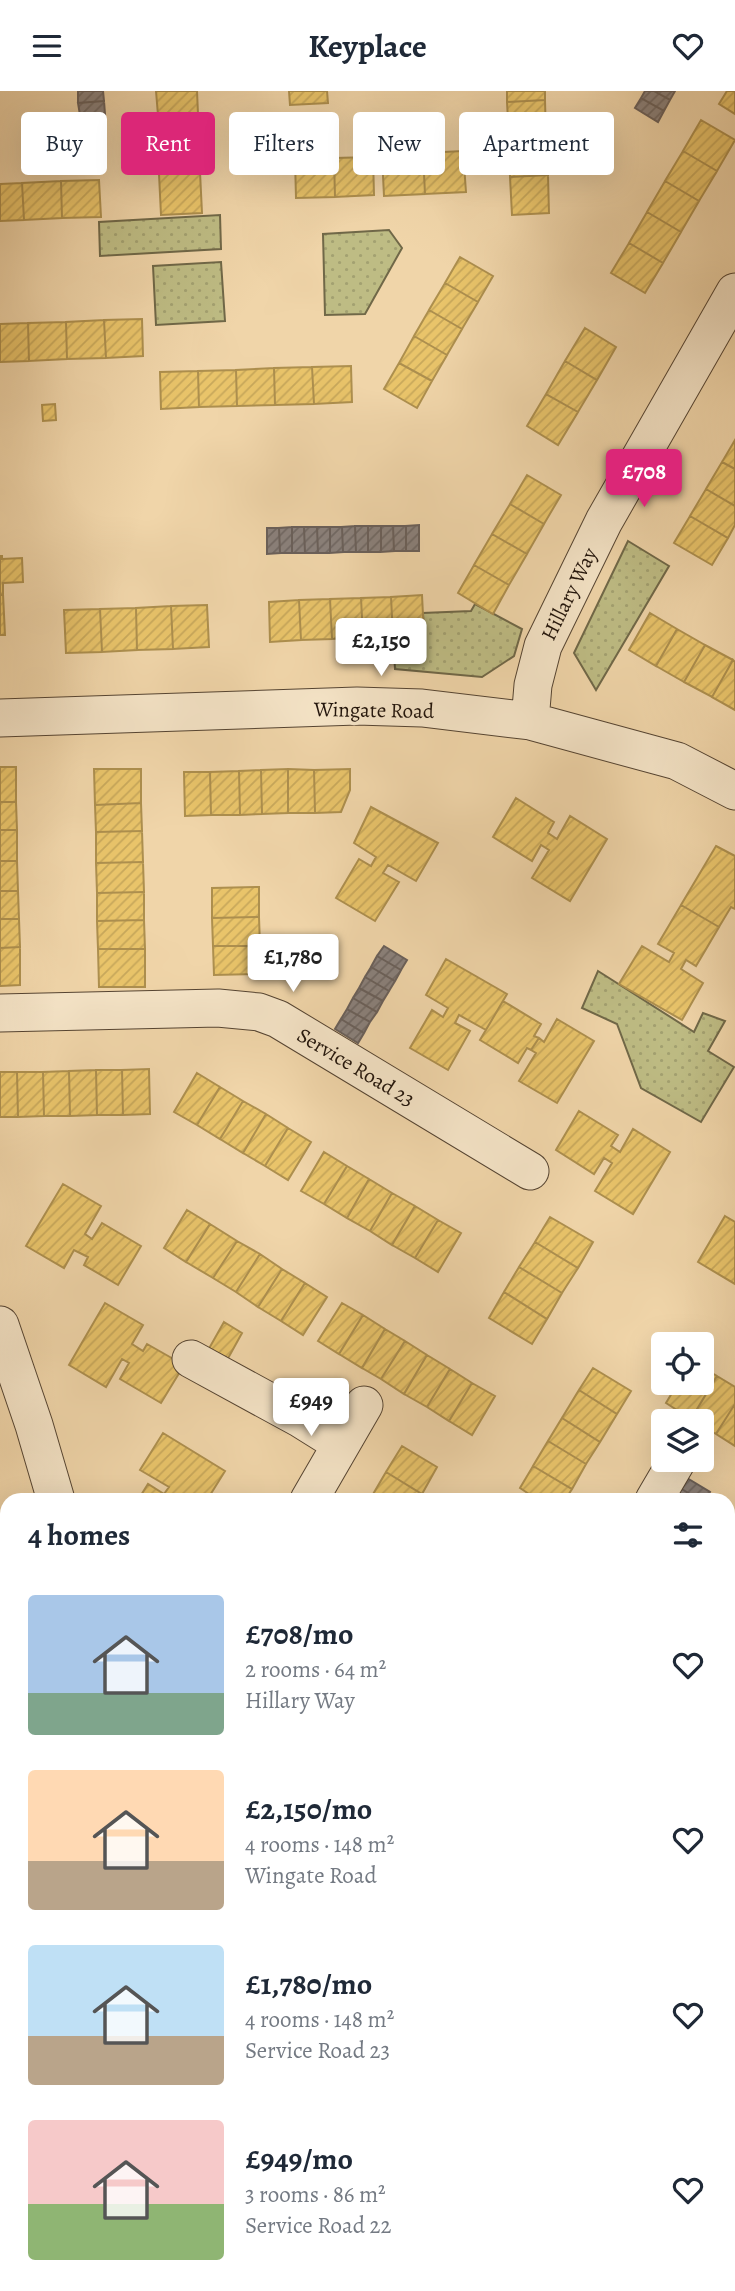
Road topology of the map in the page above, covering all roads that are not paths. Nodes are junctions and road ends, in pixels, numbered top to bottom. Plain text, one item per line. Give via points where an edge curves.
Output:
1 (735, 292) edge
2 (0, 718) edge
3 (530, 721) junction
4 (735, 791) edge
5 (0, 1013) edge
6 (530, 1171) dead end
7 (3, 1348) edge
8 (191, 1359) dead end
9 (364, 1405) dead end
10 (341, 1444) junction
11 (670, 1472) edge
12 (54, 1493) edge
13 (313, 1493) edge
14 (658, 1493) edge

1 - 3 street, Hillary Way via 604,521 543,646
2 - 3 street, Wingate Road via 357,706 422,708
3 - 4 street, Wingate Road via 677,761
5 - 6 street, Service Road 23 via 218,1008 259,1012 278,1019
7 - 12 street via 34,1425
8 - 10 street
9 - 10 street
10 - 13 street
11 - 14 street

